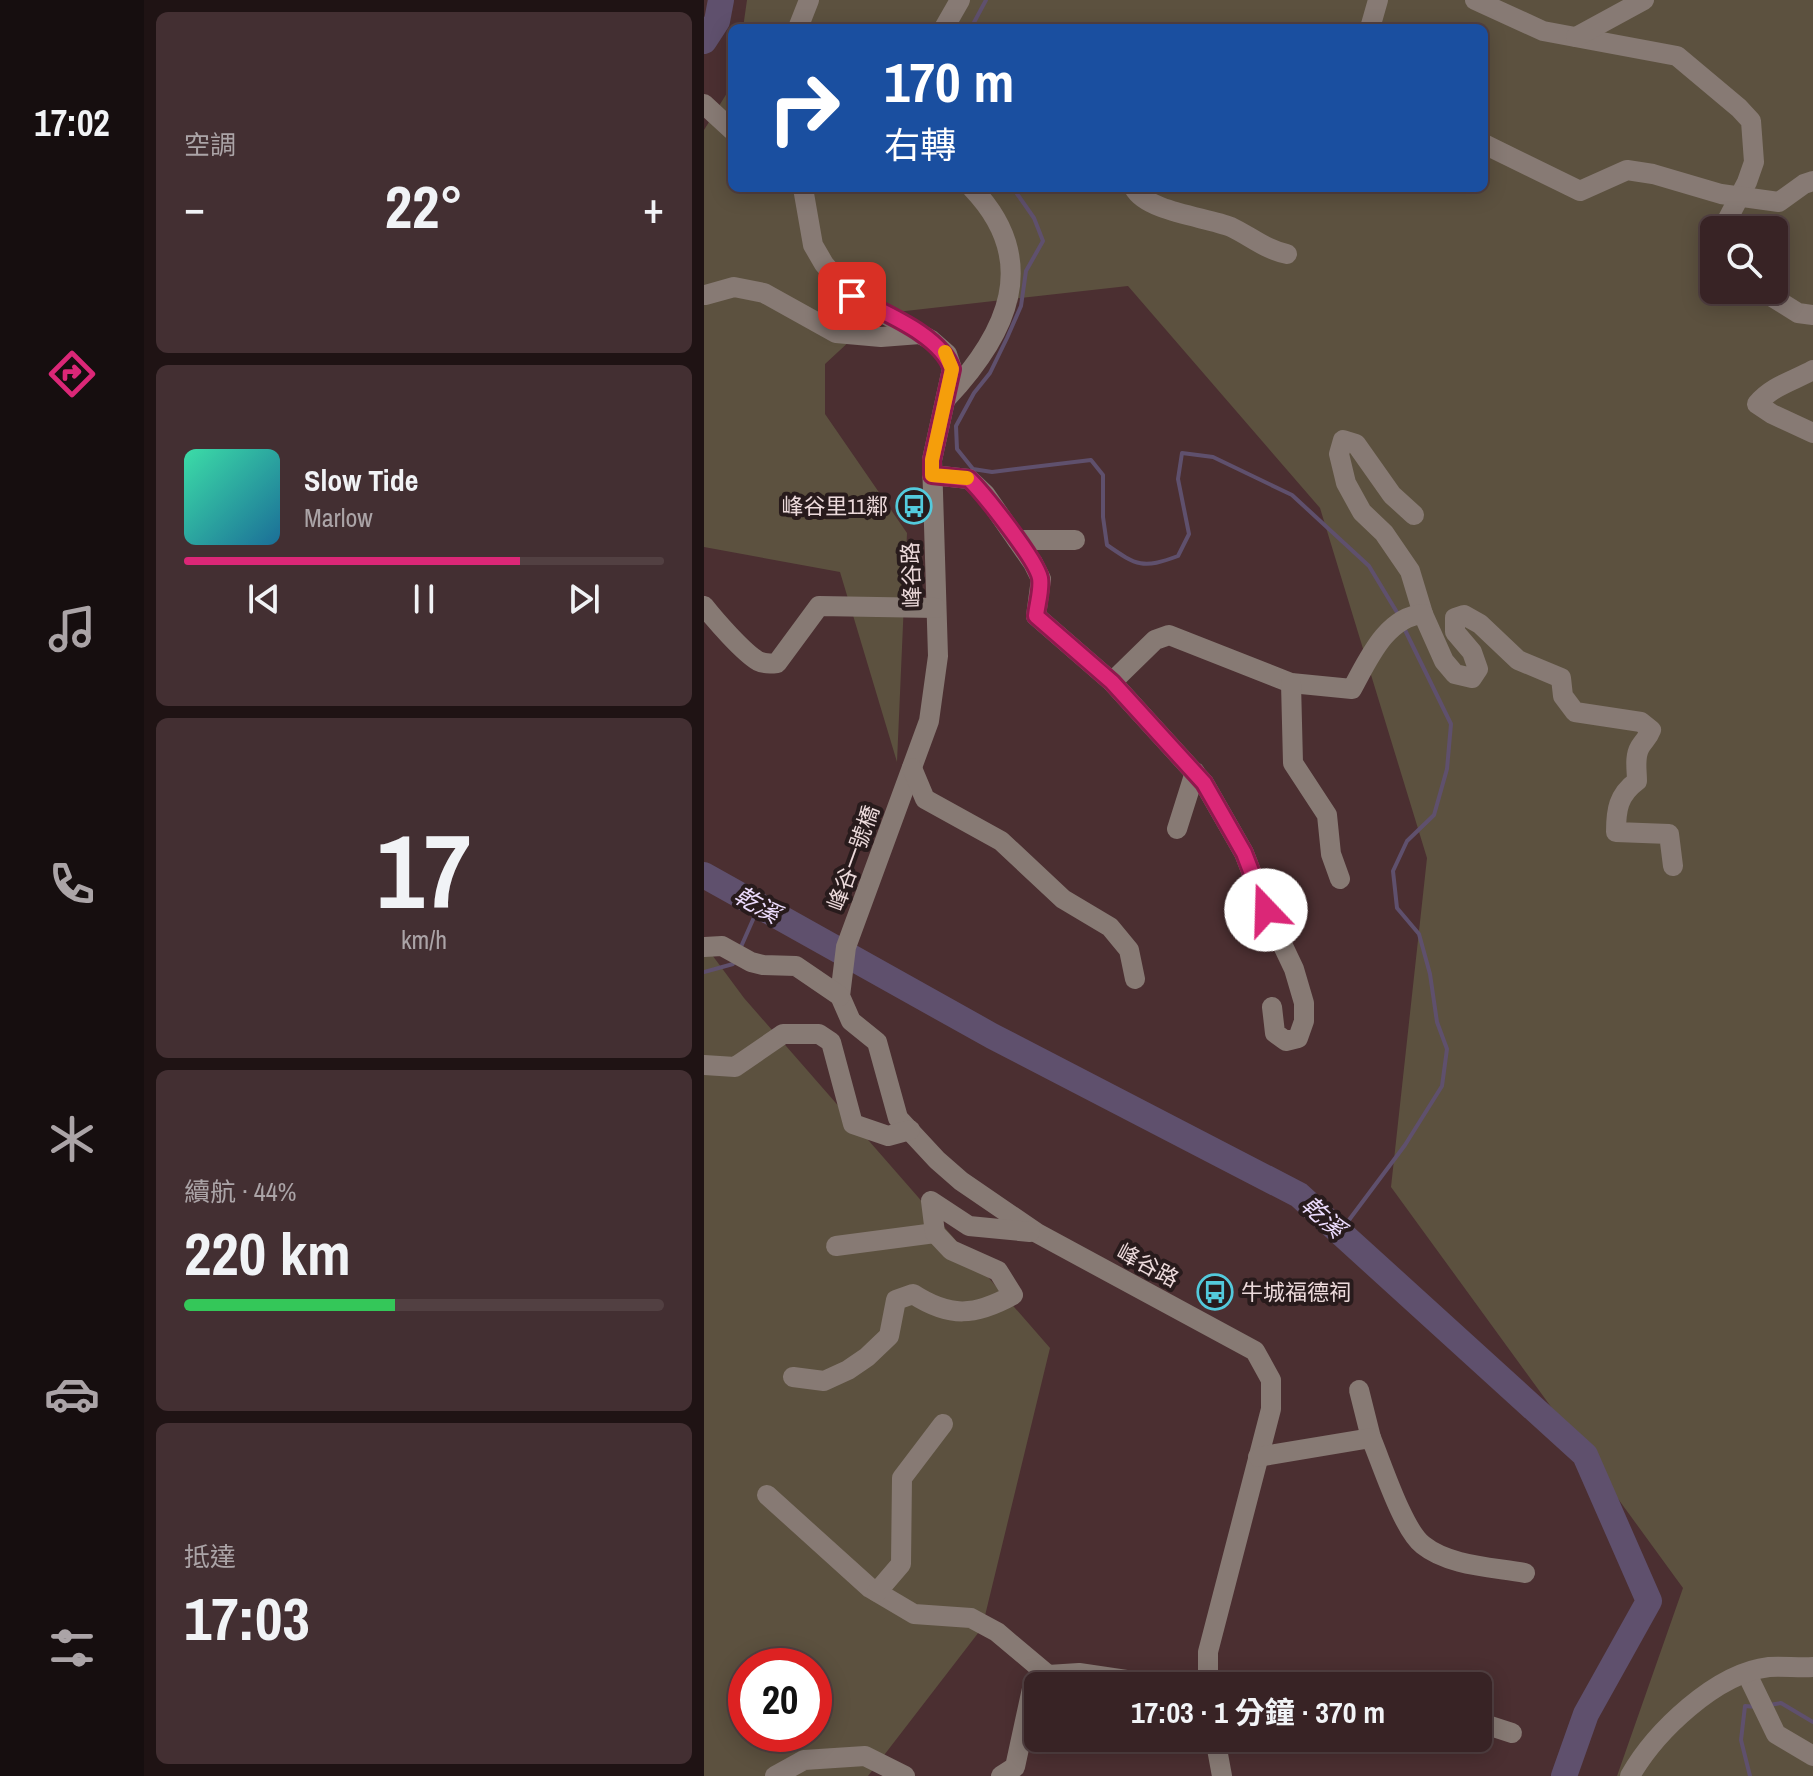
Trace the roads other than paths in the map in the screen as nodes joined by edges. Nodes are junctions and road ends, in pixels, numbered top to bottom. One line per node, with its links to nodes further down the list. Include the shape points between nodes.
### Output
1 (809, 0): 6 (street)
2 (960, 0): 7 (street)
3 (1378, 0): 8 (street)
4 (1475, 0): 9 (street, via 1543,31)
5 (1644, 0): 9 (street)
6 (800, 24)
7 (946, 24)
8 (1371, 24)
9 (1576, 37): 15 (street, via 1677,56 1739,108 1751,121 1754,138 1754,162)
10 (1488, 146): 15 (street, via 1580,191 1627,170)
11 (1813, 181): 15 (street, via 1779,202)
12 (800, 192): 21 (street, 峰谷路, via 813,245 824,264 852,296)
13 (975, 192): 23 (street, via 998,220 1011,257 1009,304 974,369)
14 (1136, 192): 17 (street)
15 (1739, 197): 16 (street)
16 (1729, 216)
17 (1287, 254)
18 (705, 295): 21 (street, via 734,287 764,293 836,333)
19 (1784, 304): 20 (street)
20 (1813, 315)
21 (921, 334): 23 (street, 峰谷路, via 947,354 952,369)
22 (1813, 370): 24 (street, via 1772,390 1757,404)
23 (944, 401): 25 (street, 峰谷路)
24 (1813, 433)
25 (932, 475): 27 (street, via 969,479); 30 (street, 峰谷路)
26 (1414, 515): 31 (street, via 1392,495 1356,444 1343,440 1339,454 1346,483 1362,512 1410,571)
27 (1017, 540): 28 (street); 32 (street, via 1041,579 1036,616)
28 (1075, 540)
29 (704, 606): 30 (street, via 758,661 769,664 777,663 819,606)
30 (936, 608): 35 (street, 峰谷路, via 938,656 929,721)
31 (1409, 619): 33 (street, via 1380,640 1352,689); 37 (street, via 1455,674 1472,678 1478,669 1455,632 1455,618 1464,615 1518,660 1561,678 1563,696 1575,712 1641,722 1651,730 1636,758 1637,781 1619,801 1616,832 1669,834)
32 (1112, 682): 33 (street, via 1155,640 1169,635); 34 (street)
33 (1291, 683): 38 (street, via 1293,763 1327,815)
34 (1195, 772): 36 (street); 42 (street, via 1244,853 1294,969 1304,1003 1298,1038 1286,1041 1275,1033)
35 (908, 777): 40 (street, via 925,799 1001,841 1063,899 1110,927 1129,950); 41 (street, 峰谷一號橋, via 846,947)
36 (1177, 829)
37 (1673, 866)
38 (1340, 879)
39 (704, 947): 41 (street, via 722,946 763,965 796,966)
40 (1135, 979)
41 (840, 996): 44 (street, 峰谷路, via 851,1021 877,1042 898,1118)
42 (1272, 1007)
43 (704, 1065): 44 (street, via 735,1067 783,1034 819,1034 831,1042 853,1124 888,1136)
44 (910, 1130): 46 (street, 峰谷路, via 961,1181)
45 (935, 1233): 46 (street, via 931,1201 969,1226); 47 (street); 48 (street, via 951,1250 998,1271 1013,1295 986,1310 963,1312 931,1306 913,1294 896,1300 889,1336 867,1357 824,1381)
46 (1037, 1233): 52 (street, 峰谷路, via 1255,1351 1271,1380 1271,1409)
47 (836, 1246)
48 (793, 1377)
49 (1359, 1390): 51 (street)
50 (943, 1424): 55 (street, via 902,1478 901,1564)
51 (1371, 1438): 52 (street); 54 (street, via 1406,1522 1422,1545 1449,1559)
52 (1258, 1457): 58 (street, 峰谷路, via 1213,1627)
53 (767, 1495): 55 (street)
54 (1525, 1573)
55 (877, 1592): 57 (street, via 914,1614 971,1618 997,1632)
56 (1813, 1667): 59 (street, via 1768,1667)
57 (1044, 1672)
58 (1208, 1672)
59 (1747, 1674): 64 (street, via 1776,1734); 69 (street, via 1729,1680 1653,1740)
60 (1024, 1726): 67 (street, via 1015,1767)
61 (1492, 1727): 62 (street)
62 (1512, 1733)
63 (1218, 1752): 68 (street)
64 (1813, 1756)
65 (775, 1776): 66 (street, via 804,1760 865,1756)
66 (905, 1776)
67 (1001, 1776)
68 (1222, 1776)
69 (1630, 1776)

